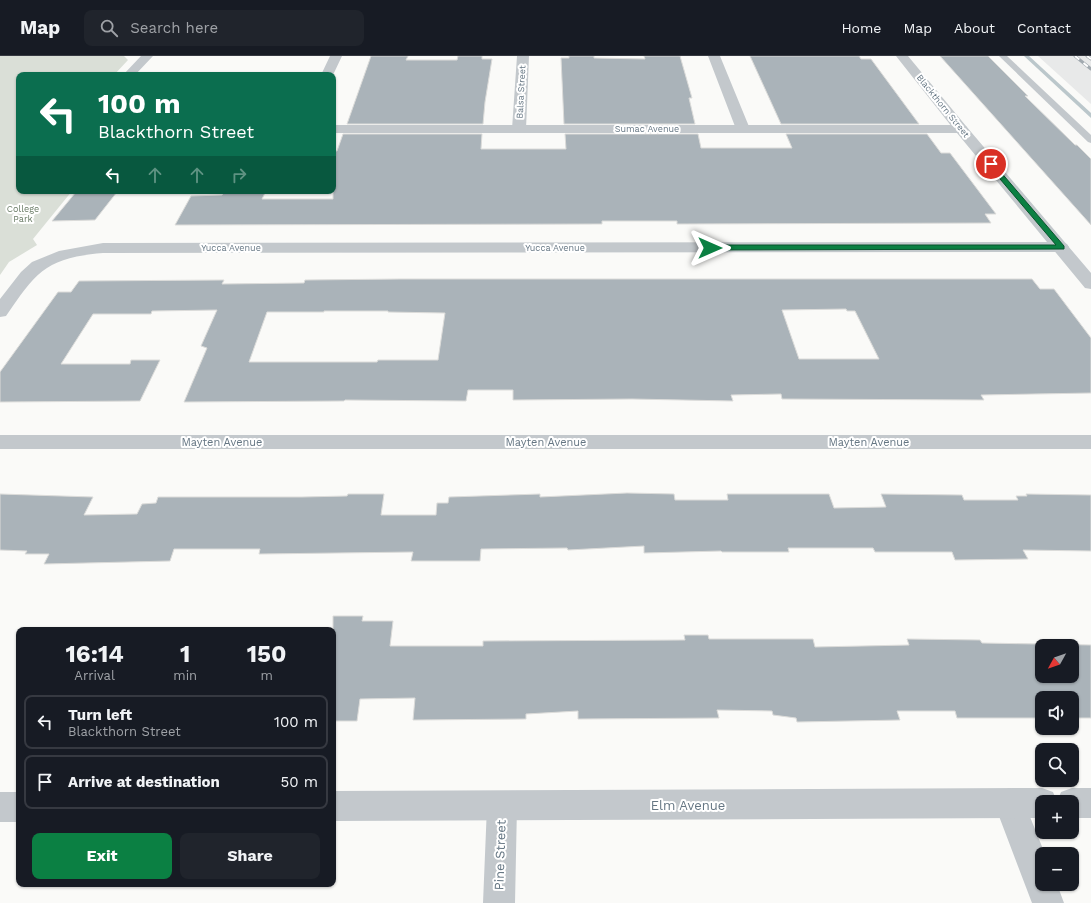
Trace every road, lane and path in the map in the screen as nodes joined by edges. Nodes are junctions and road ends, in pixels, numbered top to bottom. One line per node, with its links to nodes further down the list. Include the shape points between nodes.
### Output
1 (147, 56): 7 (street)
2 (336, 56): 8 (street)
3 (523, 56): 10 (street, Balsa Street)
4 (714, 56): 11 (street)
5 (902, 56): 12 (street, Blackthorn Street)
6 (1003, 56): 13 (lane)
7 (133, 72)
8 (328, 72)
9 (336, 129): 10 (street, Sumac Avenue)
10 (519, 129): 11 (street, Sumac Avenue)
11 (743, 129): 12 (street, Sumac Avenue)
12 (961, 129): 14 (street, Blackthorn Street)
13 (1091, 140)
14 (1061, 247): 15 (street, Blackthorn Street); 16 (street, Yucca Avenue, via 103,248 76,250 51,258 30,272)
15 (1091, 284)
16 (0, 312)
17 (0, 442): 18 (street, Mayten Avenue)
18 (1091, 442)
19 (1009, 803): 20 (street, Elm Avenue); 24 (street, Elm Avenue); 28 (street)
20 (1035, 803)
21 (1079, 803): 22 (street)
22 (1091, 803)
23 (336, 806): 24 (street, Elm Avenue)
24 (502, 806): 27 (street, Pine Street)
25 (0, 807): 26 (street)
26 (16, 807)
27 (499, 903)
28 (1048, 903)

